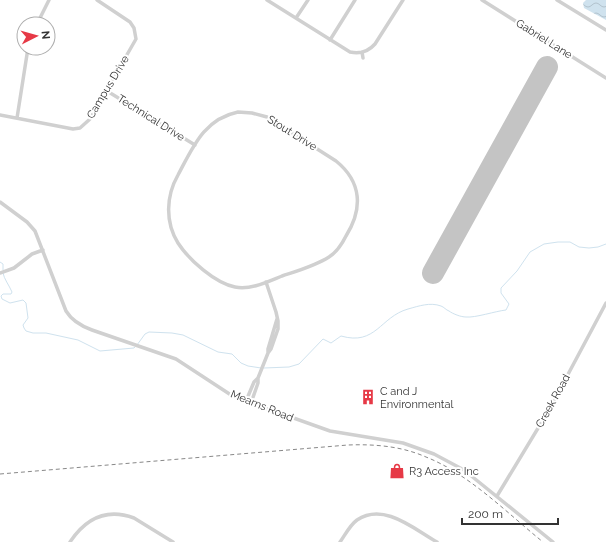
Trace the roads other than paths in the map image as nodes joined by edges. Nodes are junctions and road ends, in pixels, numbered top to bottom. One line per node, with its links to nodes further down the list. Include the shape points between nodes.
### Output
1 (49, 0): 9 (street)
2 (97, 0): 17 (street, Campus Drive, via 130,22 136,39)
3 (267, 0): 10 (street)
4 (308, 0): 10 (street)
5 (355, 0): 12 (street)
6 (403, 0): 13 (street, via 375,44)
7 (482, 0): 16 (street, Gabriel Lane)
8 (557, 0): 11 (street)
9 (41, 16)
10 (296, 18): 12 (street)
11 (606, 30)
12 (330, 40): 13 (street, via 350,52)
13 (362, 52): 15 (street)
14 (27, 56): 19 (street)
15 (363, 58)
16 (606, 78)
17 (107, 91): 19 (street, Campus Drive, via 90,120 80,128 73,129); 20 (street, Technical Drive)
18 (0, 115): 19 (street, Campus Drive)
19 (17, 118)
20 (195, 145): 24 (street, Stout Drive, via 170,193 169,220 176,240 211,276 222,282 236,287); 24 (street, Stout Drive, via 206,129 221,117 238,112 252,112 268,118 336,161 351,178 358,198 356,213 350,230 339,247 324,260)
21 (0, 202): 22 (street, Mearns Road, via 31,226)
22 (43, 250): 23 (street, via 32,254 12,270); 27 (street, Mearns Road, via 61,301 70,316 86,328 176,359)
23 (0, 273)
24 (266, 282): 26 (street, via 278,325 276,337)
25 (606, 303): 29 (street, Creek Road, via 549,410)
26 (258, 378): 27 (street); 28 (street)
27 (246, 402): 28 (street, Mearns Road)
28 (251, 403): 29 (street, Mearns Road, via 330,431 403,443 426,451 454,464)
29 (497, 496): 34 (street, Mearns Road)
30 (70, 542): 31 (street, via 86,523 110,514 134,518)
31 (173, 542)
32 (340, 542): 33 (street, via 357,520 377,514 396,518)
33 (437, 542)
34 (553, 542)

